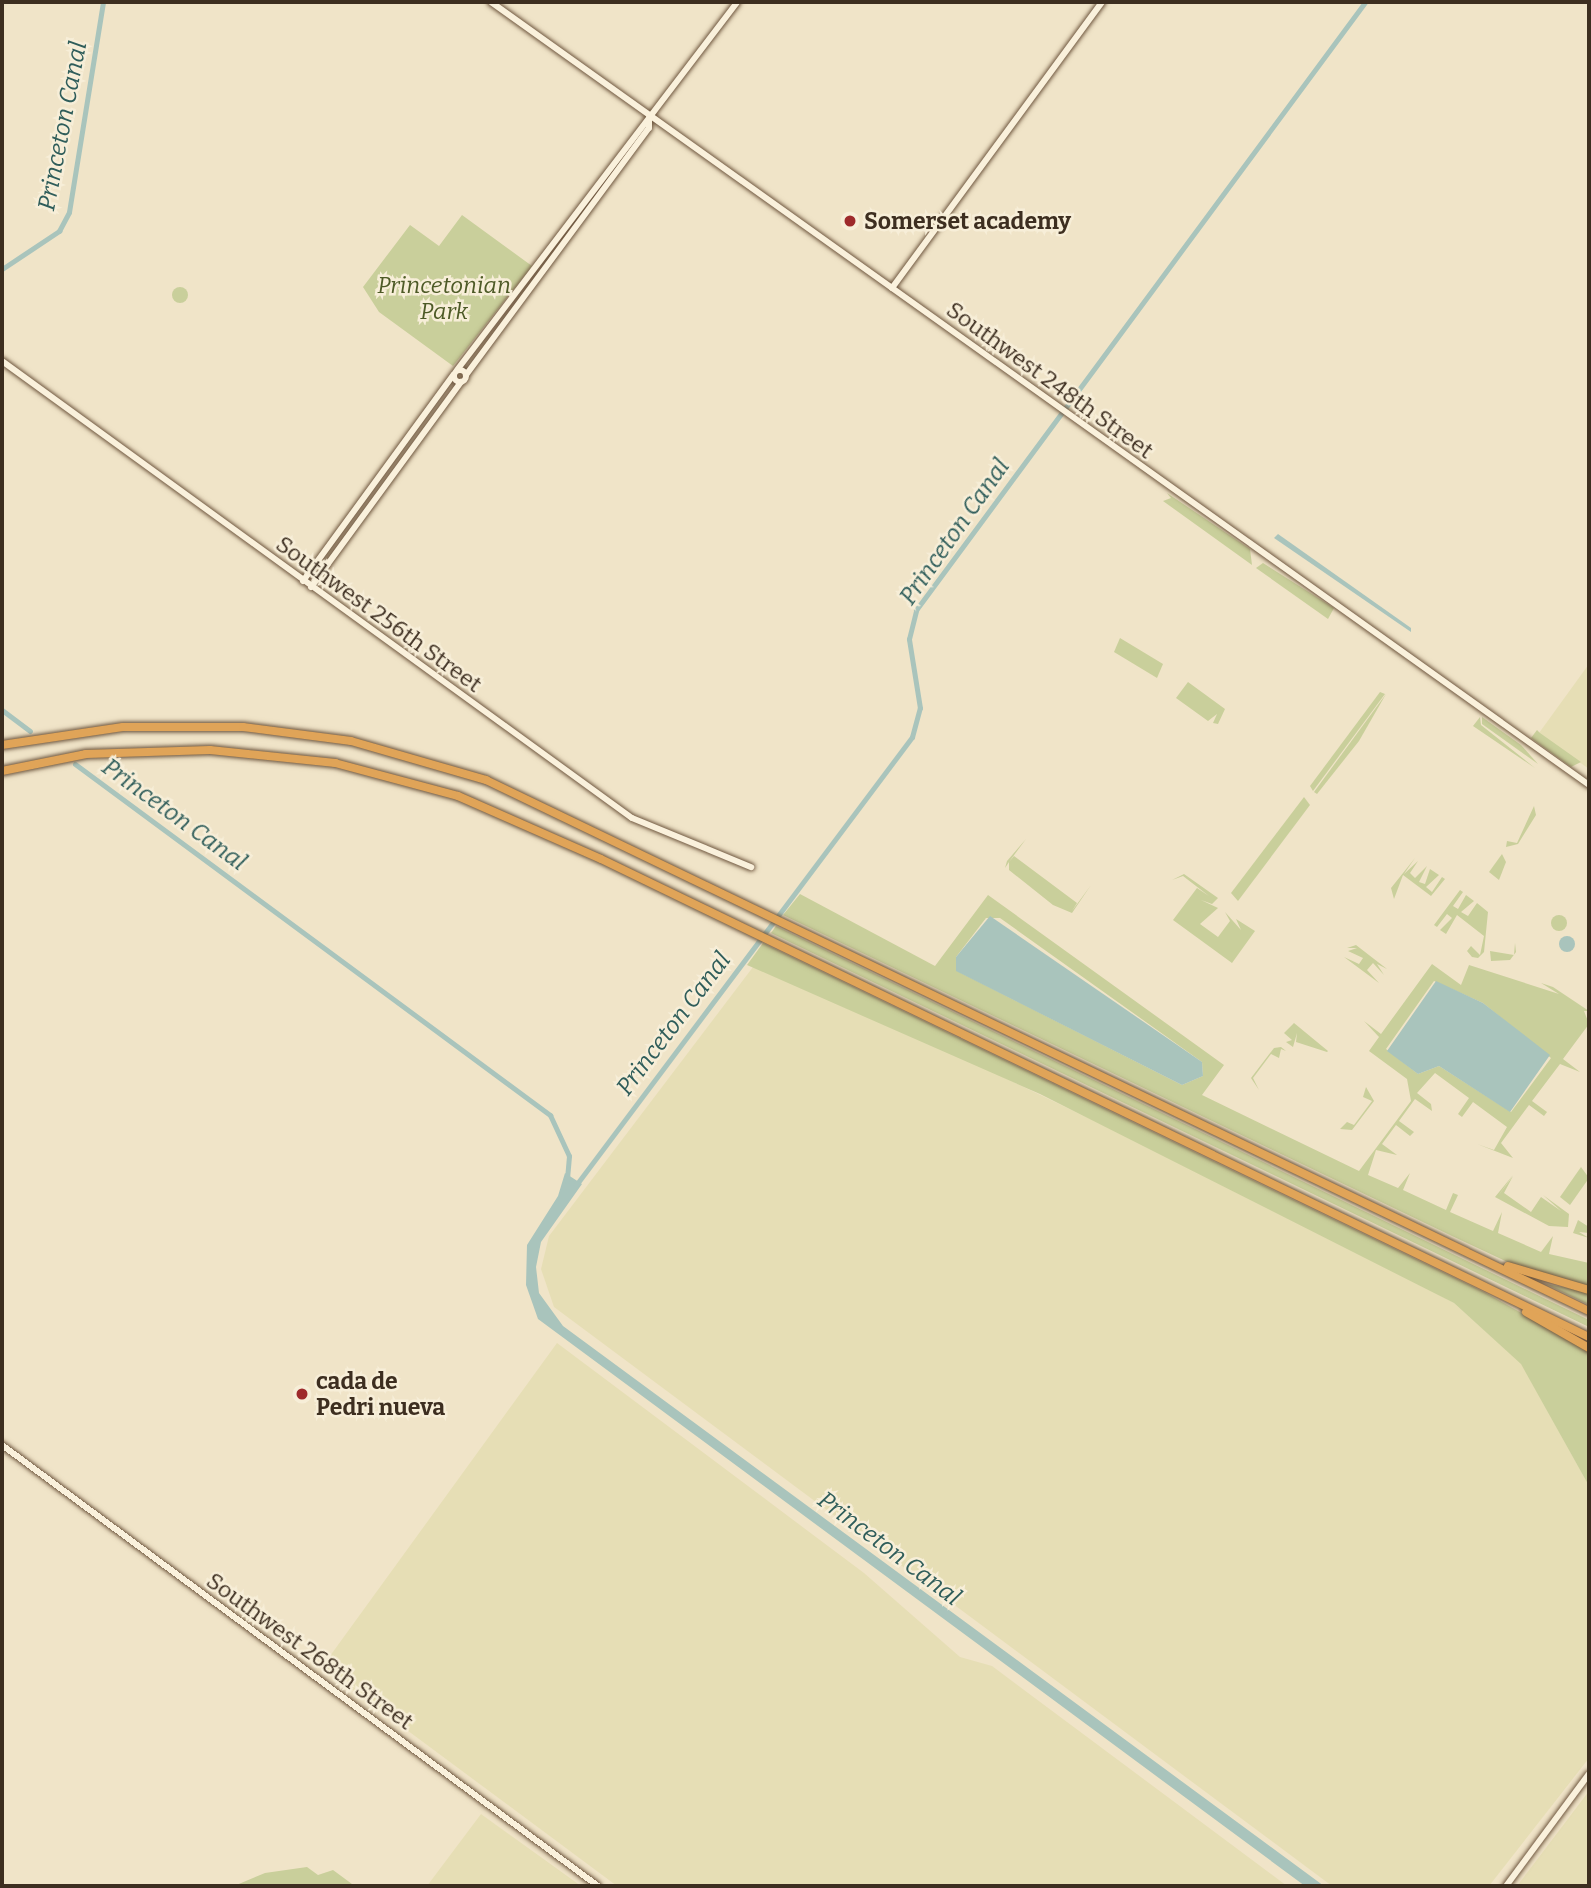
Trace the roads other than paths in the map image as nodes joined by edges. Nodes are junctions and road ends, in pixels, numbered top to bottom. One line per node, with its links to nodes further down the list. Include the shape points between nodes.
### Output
1 (491, 2): 4 (street, Southwest 248th Street)
2 (737, 2): 4 (street)
3 (1102, 2): 5 (street)
4 (649, 118): 5 (street, Southwest 248th Street); 6 (street); 7 (street, via 649,128)
5 (892, 288): 16 (street, Southwest 248th Street)
6 (499, 313): 7 (street); 9 (street)
7 (507, 319): 10 (street)
8 (2, 361): 12 (street, Southwest 256th Street)
9 (455, 373): 10 (street); 11 (street); 12 (street)
10 (466, 375): 11 (street)
11 (461, 382): 13 (street)
12 (303, 581): 13 (street, Southwest 256th Street)
13 (311, 587): 17 (street, Southwest 256th Street, via 632,818)
14 (2, 745): 18 (highway, via 58,734 243,727 387,749 518,793)
15 (2, 771): 19 (highway, via 86,754 270,754 399,778 506,814)
16 (1589, 785)
17 (751, 867)
18 (1384, 1211): 20 (highway, via 1532,1276); 21 (highway)
19 (1485, 1287): 22 (highway); 23 (highway)
20 (1589, 1290)
21 (1589, 1311)
22 (1589, 1337)
23 (1589, 1348)
24 (2, 1445): 26 (street, Southwest 268th Street)
25 (1589, 1774): 27 (street)
26 (598, 1886)
27 (1506, 1886)

